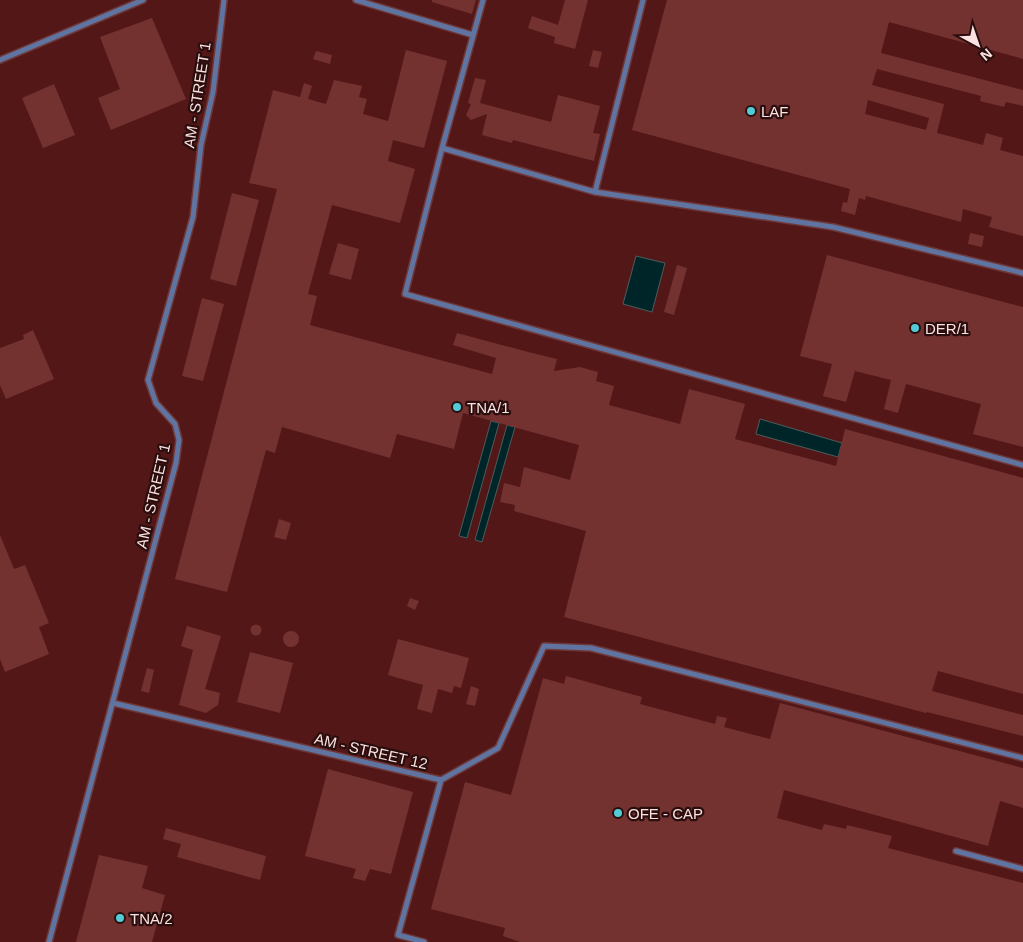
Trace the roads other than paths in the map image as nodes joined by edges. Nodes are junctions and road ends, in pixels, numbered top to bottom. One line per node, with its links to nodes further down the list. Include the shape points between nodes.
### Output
1 (143, 0): 7 (lane)
2 (224, 0): 12 (lane, AM - STREET 1, via 193,217 148,380 156,403 175,424 179,440 176,463)
3 (356, 0): 6 (lane)
4 (483, 0): 6 (lane)
5 (643, 0): 9 (lane)
6 (473, 35): 8 (lane)
7 (0, 60)
8 (442, 148): 9 (lane); 11 (lane, via 405,294)
9 (595, 192): 10 (lane, via 833,227)
10 (1023, 273)
11 (1023, 464)
12 (113, 703): 14 (lane, AM - STREET 12); 17 (lane, AM - STREET 1)
13 (1023, 758): 14 (lane, via 591,648 544,646 498,748)
14 (441, 780): 18 (lane, AM - STREET 12, via 398,935)
15 (956, 851): 16 (lane)
16 (1023, 869)
17 (49, 942)
18 (424, 942)

